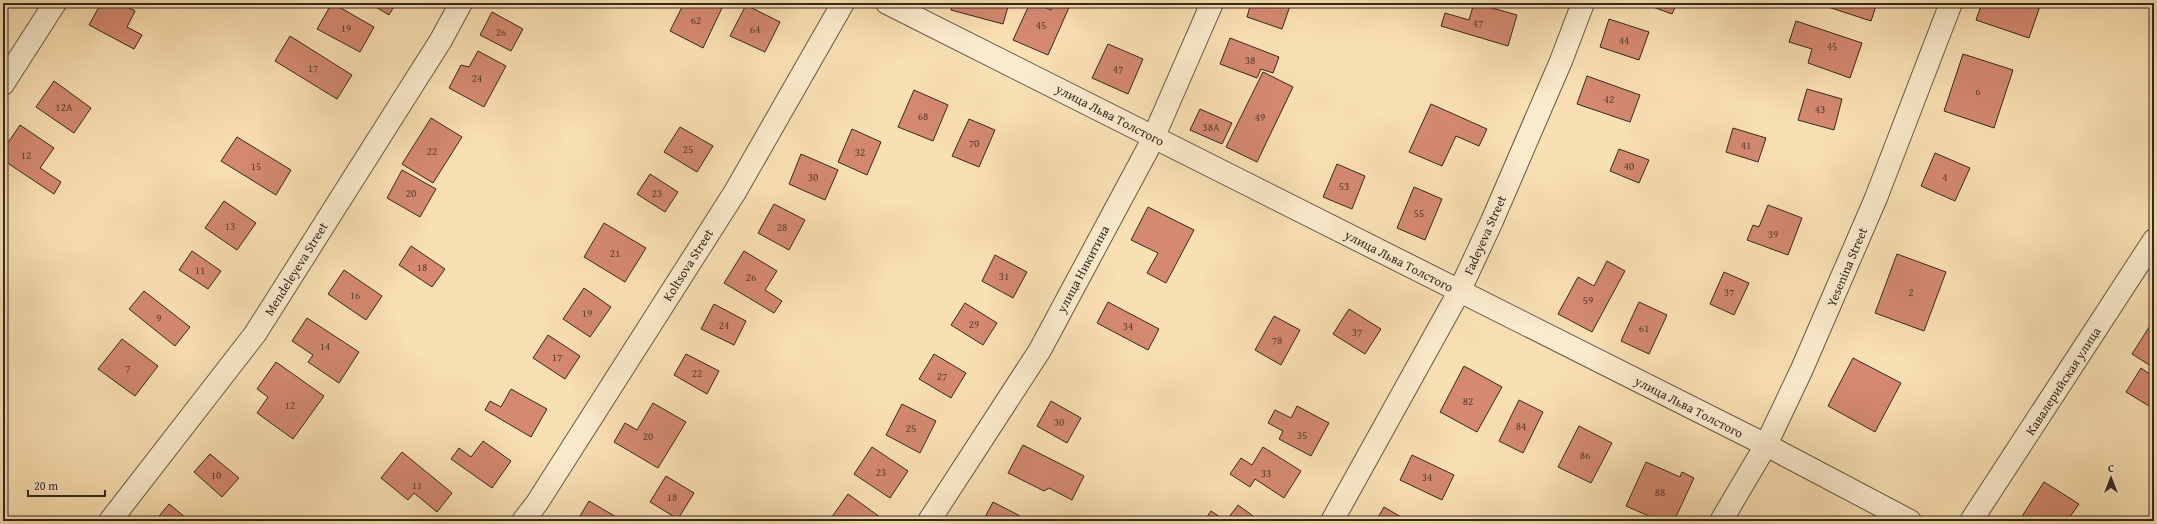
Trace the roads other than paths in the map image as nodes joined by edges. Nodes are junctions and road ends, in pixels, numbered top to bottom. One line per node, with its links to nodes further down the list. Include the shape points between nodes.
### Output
1 (55, 3): 8 (street)
2 (461, 3): 13 (street, Mendeleyeva Street, via 441,40 255,334)
3 (843, 3): 14 (street, Koltsova Street, via 734,192 537,503)
4 (887, 3): 9 (street, улица Льва Толстого)
5 (1212, 3): 9 (street, улица Никитина)
6 (1583, 3): 11 (street, Fadeyeva Street, via 1561,61)
7 (1951, 3): 12 (street, Yesenina Street, via 1876,198)
8 (3, 84)
9 (1154, 137): 11 (street, улица Льва Толстого); 15 (street, улица Никитина, via 1040,350)
10 (2154, 240): 19 (street, Кавалерийская улица)
11 (1459, 292): 12 (street, улица Льва Толстого); 16 (street, Fadeyeva Street)
12 (1766, 445): 17 (street, Yesenina Street); 18 (street, улица Льва Толстого)
13 (110, 521)
14 (523, 521)
15 (928, 521)
16 (1332, 521)
17 (1722, 521)
18 (1910, 521)
19 (1971, 521)

